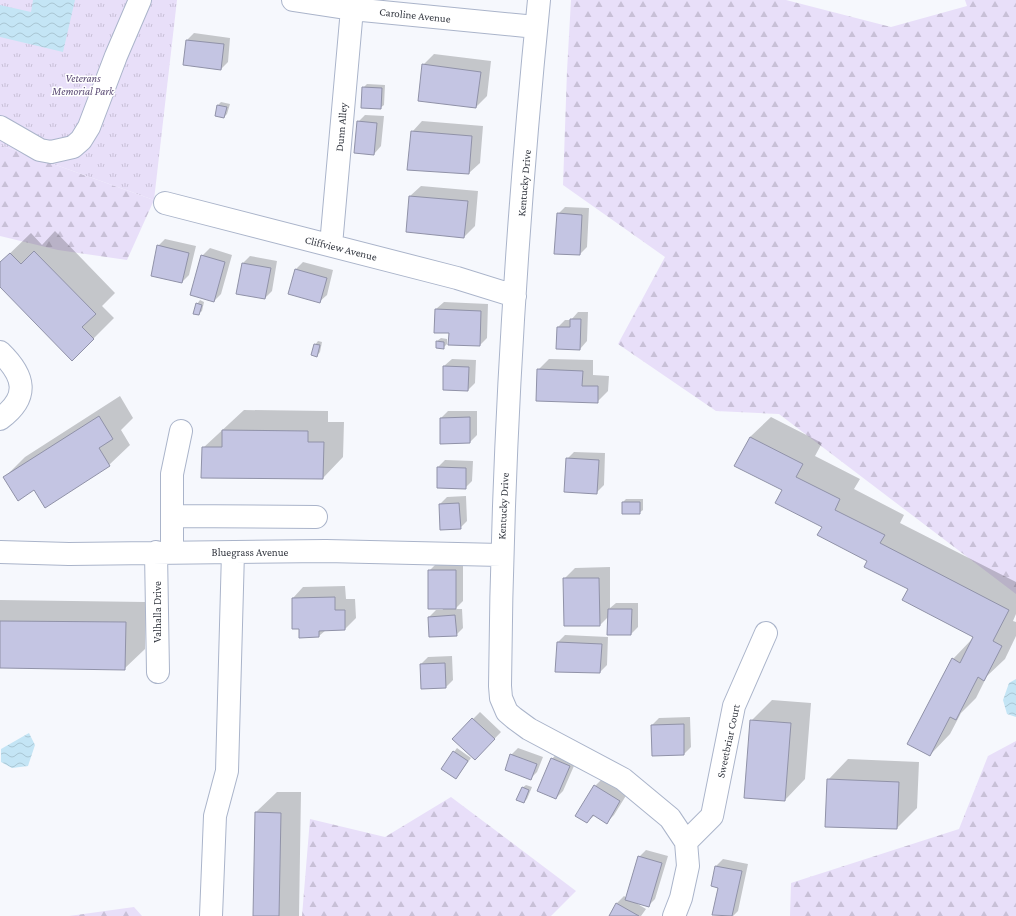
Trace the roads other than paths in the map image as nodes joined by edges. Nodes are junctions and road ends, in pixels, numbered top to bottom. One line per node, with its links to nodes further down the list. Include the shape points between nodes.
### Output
1 (140, 0): 6 (street, via 89,127 81,140 73,147 60,151 45,151)
2 (293, 0): 4 (street, Caroline Avenue)
3 (539, 0): 5 (street, Kentucky Drive)
4 (352, 9): 5 (street, Caroline Avenue); 8 (street, Dunn Alley)
5 (536, 27): 9 (street, Kentucky Drive)
6 (0, 127)
7 (165, 203): 8 (street, Cliffview Avenue)
8 (331, 245): 9 (street, Cliffview Avenue)
9 (515, 296): 18 (street, Kentucky Drive)
10 (0, 352): 11 (street, via 12,364 21,381 20,397)
11 (0, 419)
12 (181, 431): 13 (street, Valhalla Drive, via 172,474)
13 (172, 516): 14 (street); 16 (street, Valhalla Drive)
14 (316, 517)
15 (0, 552): 16 (street, Bluegrass Avenue)
16 (164, 552): 17 (street, Bluegrass Avenue); 20 (street, Valhalla Drive)
17 (233, 552): 18 (street, Bluegrass Avenue); 22 (street, via 227,771 215,816)
18 (501, 555): 21 (street, Kentucky Drive, via 500,686 501,698 507,712 528,729 623,779 670,818)
19 (766, 633): 21 (street, Sweetbriar Court, via 734,706 712,816)
20 (158, 672)
21 (686, 842): 23 (street, Kentucky Drive, via 688,866)
22 (212, 916)
23 (674, 916)

